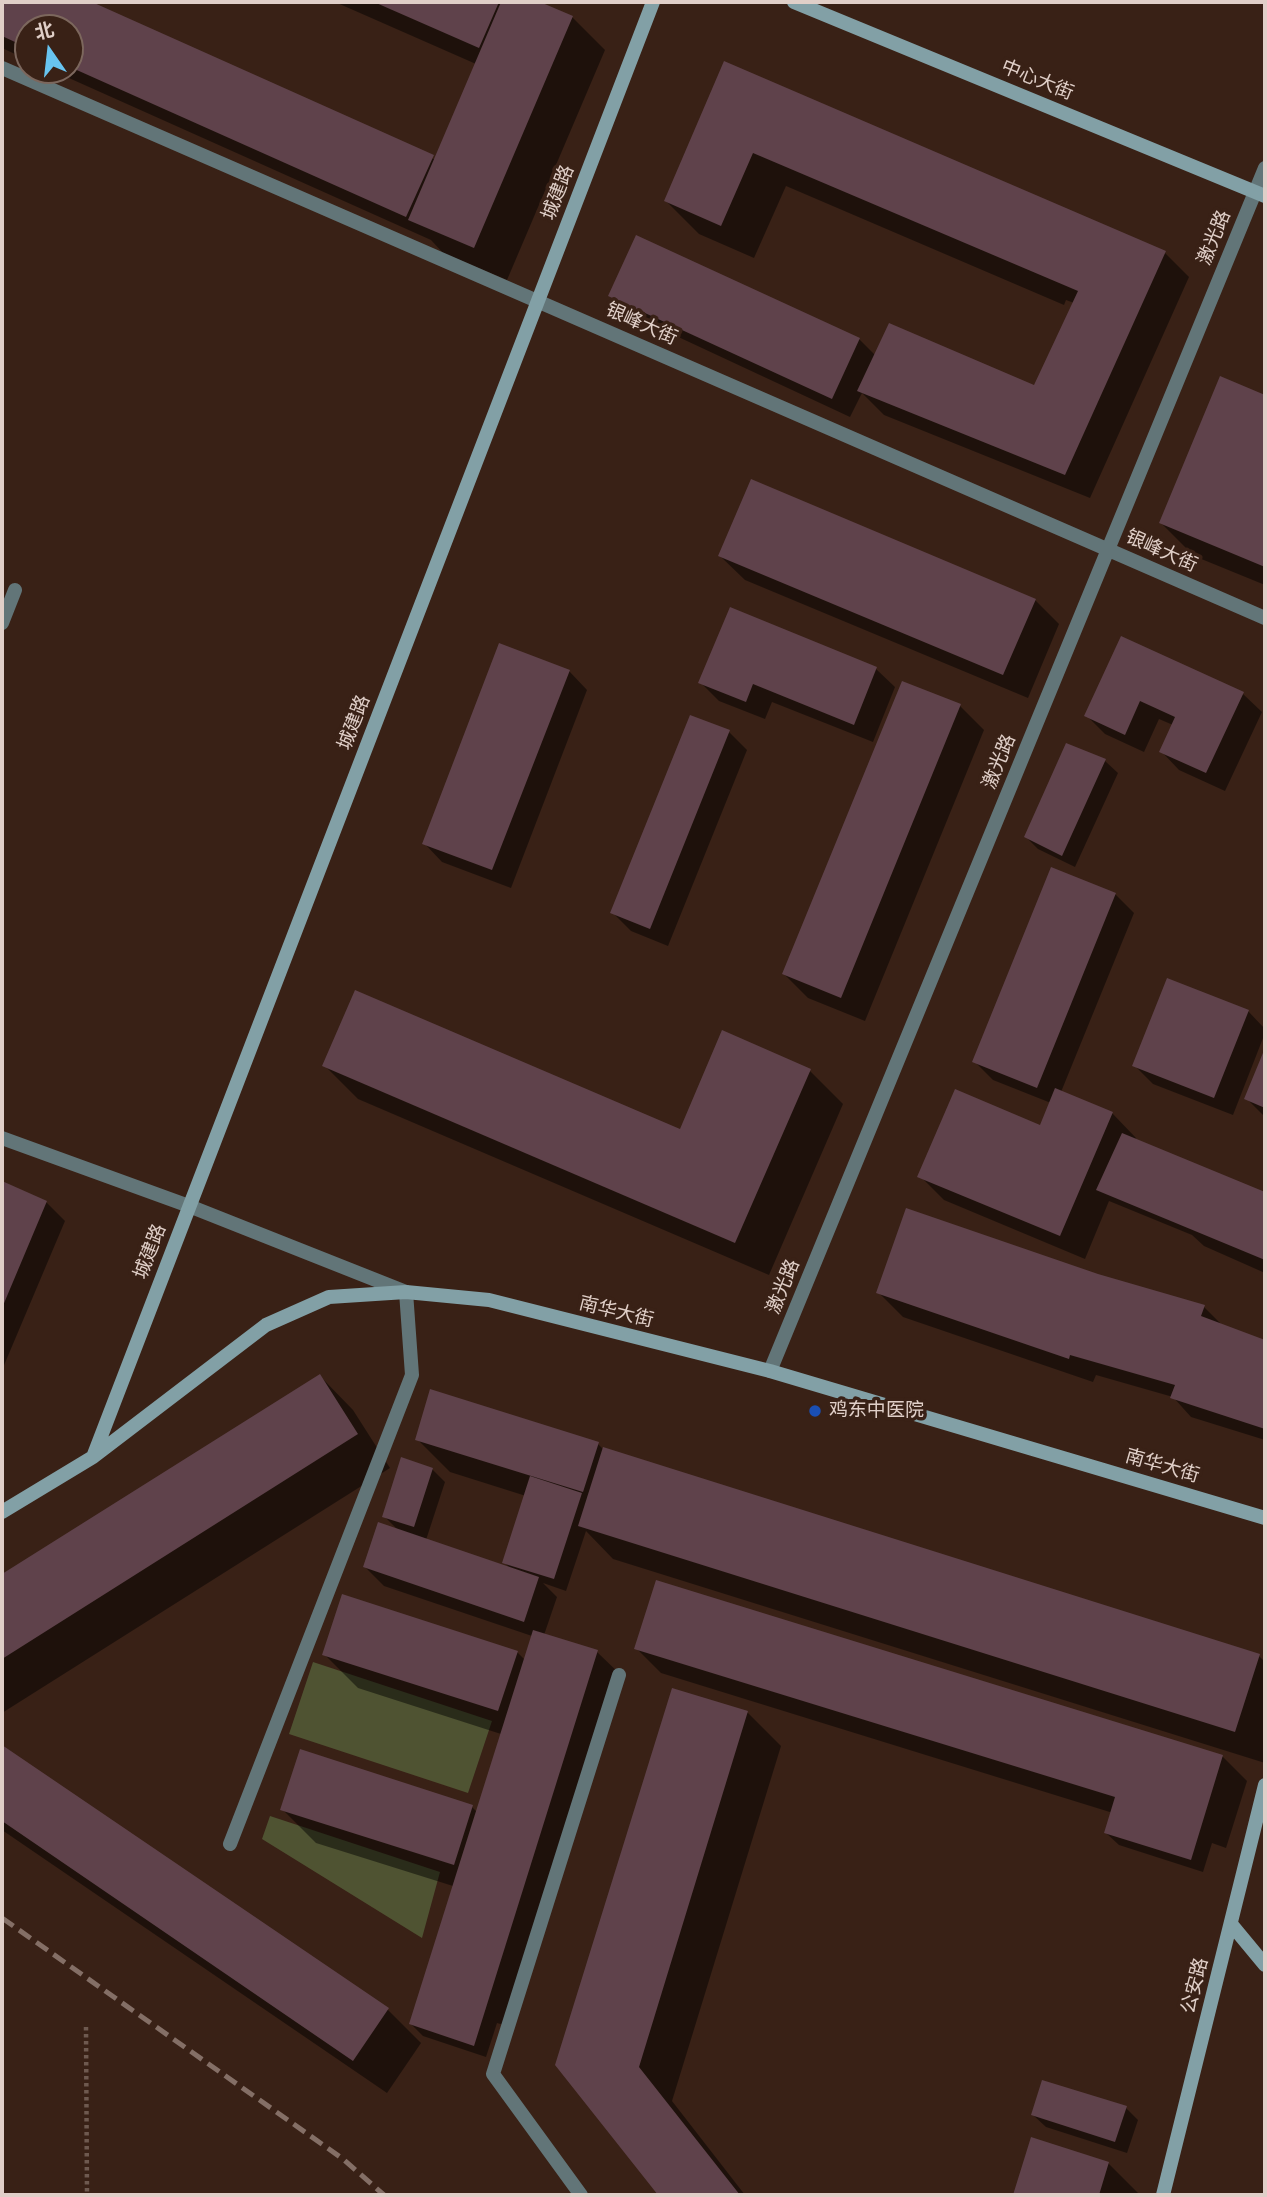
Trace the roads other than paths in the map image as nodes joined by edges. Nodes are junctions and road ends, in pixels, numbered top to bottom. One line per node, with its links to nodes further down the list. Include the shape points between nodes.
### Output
1 (653, 2): 6 (street, 城建路)
2 (794, 2): 5 (street, 中心大街)
3 (2, 68): 6 (street, 银峰大街)
4 (1265, 168): 5 (street, 激光路)
5 (1260, 194): 7 (street, 激光路)
6 (538, 301): 7 (street, 银峰大街); 12 (street, 城建路)
7 (1108, 550): 9 (street, 银峰大街); 14 (street, 激光路)
8 (15, 590): 10 (street)
9 (1265, 618)
10 (2, 623)
11 (2, 1138): 12 (street)
12 (190, 1206): 13 (street); 15 (street, 城建路)
13 (406, 1292): 14 (street, 南华大街, via 489,1300); 15 (street, 南华大街, via 329,1297 266,1325); 20 (street, via 412,1375)
14 (770, 1371): 17 (street, 南华大街)
15 (93, 1457): 16 (street, 南华大街)
16 (2, 1512)
17 (1265, 1518)
18 (619, 1675): 23 (street, via 493,2074)
19 (1265, 1785): 21 (street, 公安路)
20 (230, 1844)
21 (1231, 1924): 22 (street); 24 (street, 公安路)
22 (1265, 1965)
23 (581, 2195)
24 (1163, 2195)

